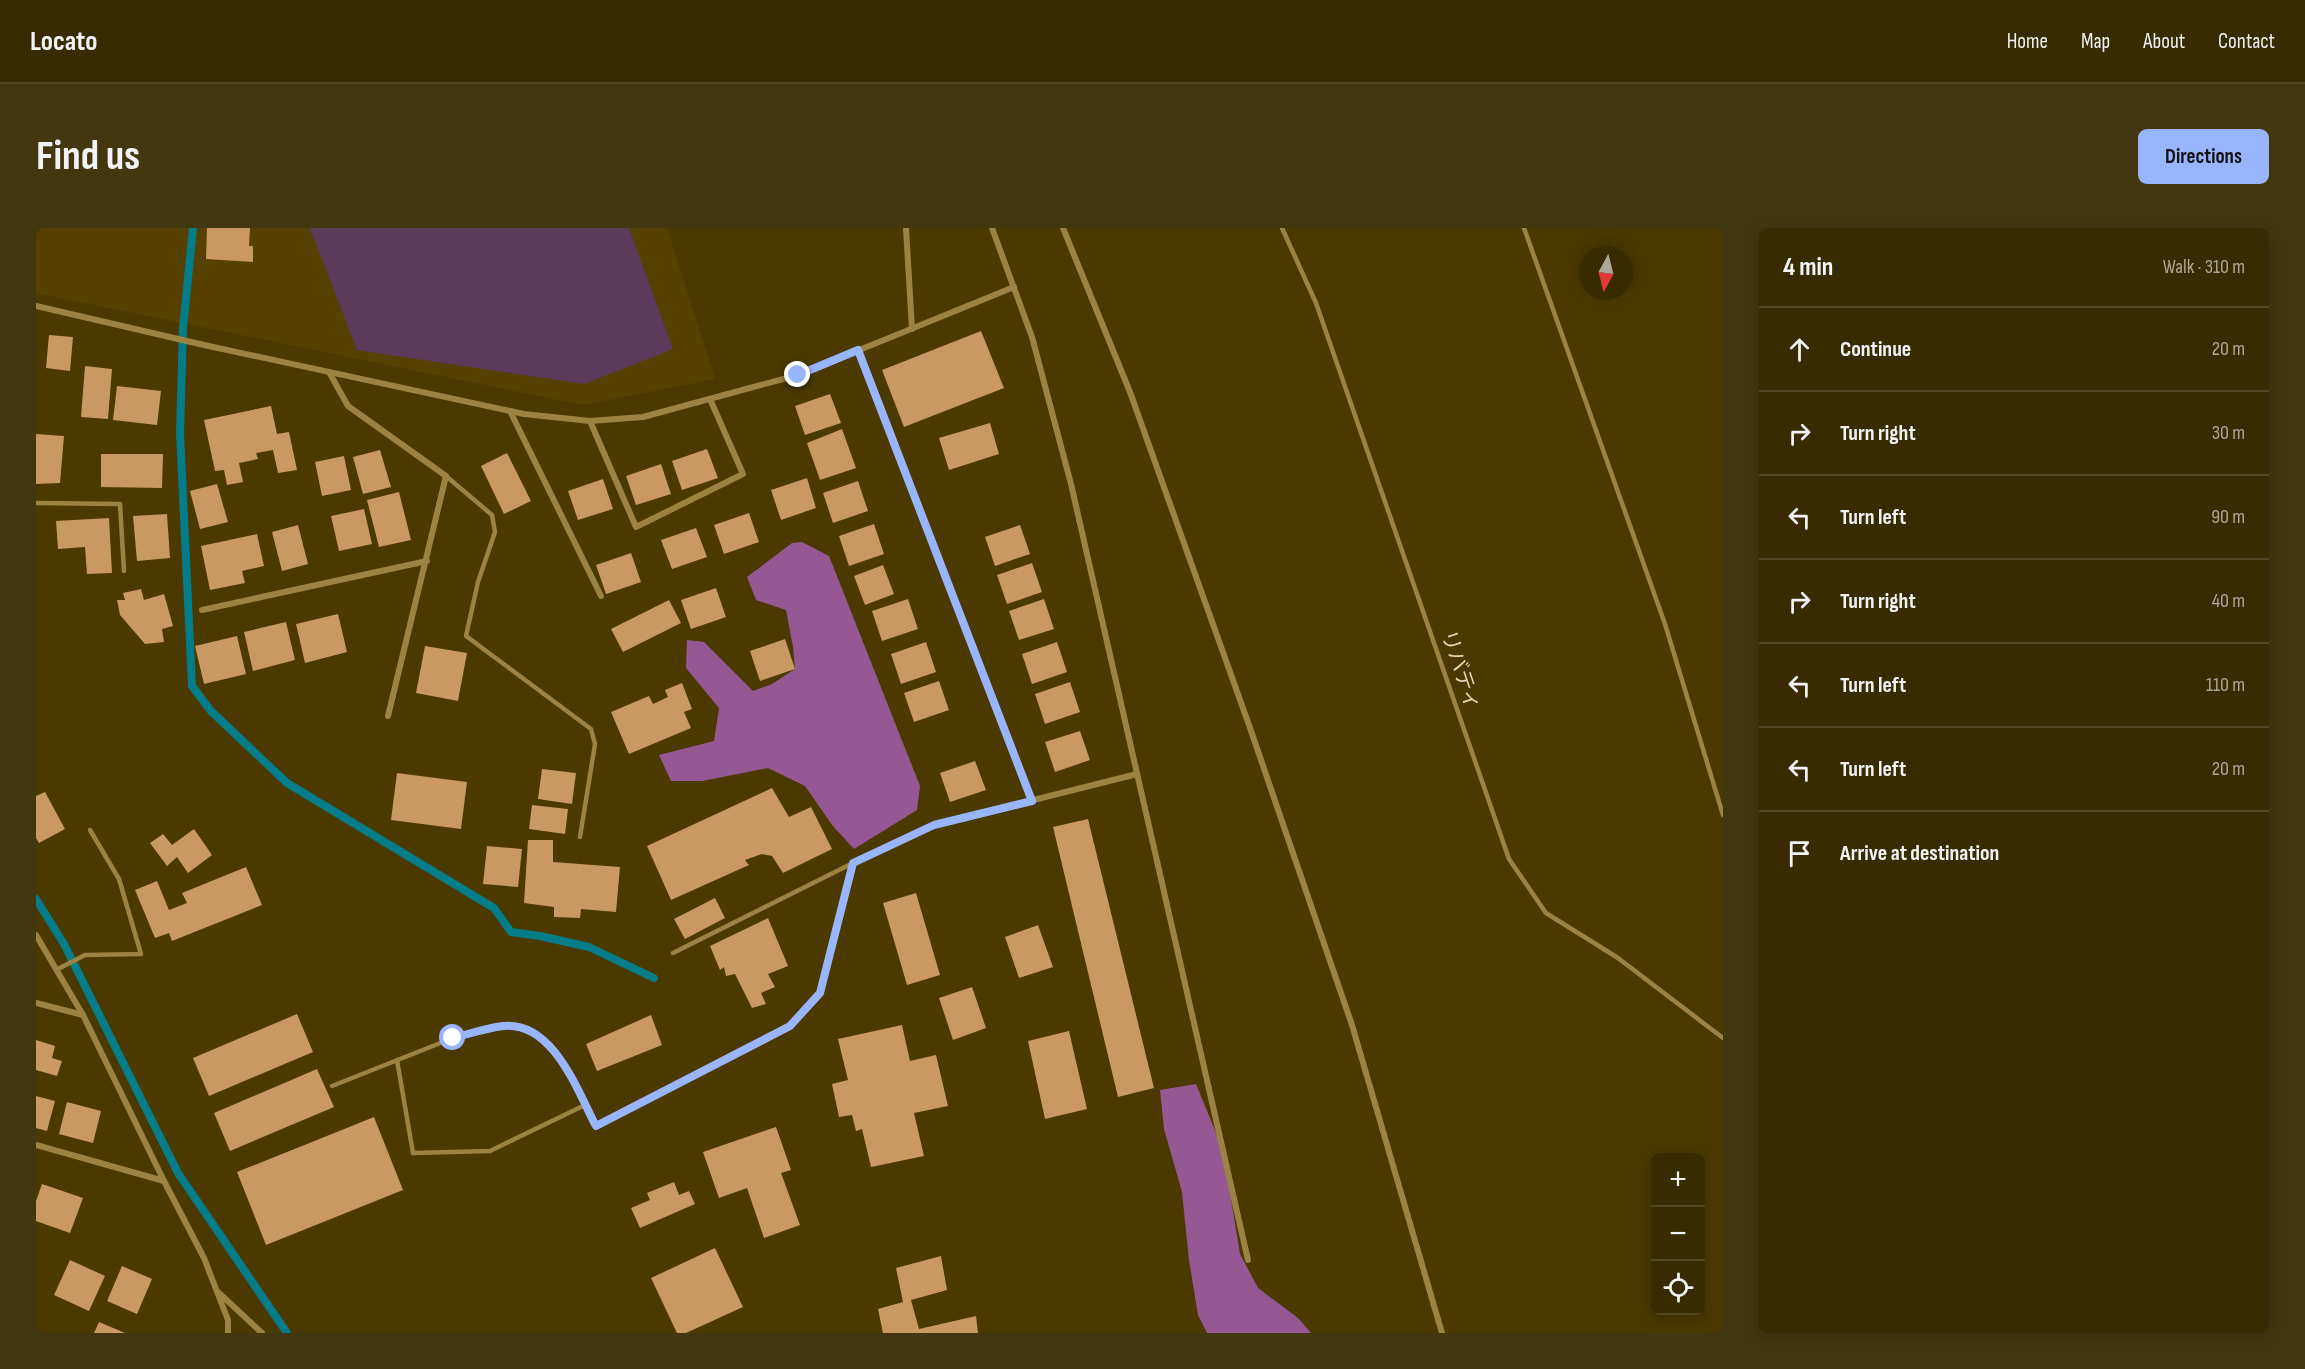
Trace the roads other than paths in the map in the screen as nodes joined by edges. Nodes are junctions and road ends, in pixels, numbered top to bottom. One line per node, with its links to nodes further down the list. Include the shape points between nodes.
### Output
1 (906, 228): 8 (street)
2 (992, 228): 6 (street)
3 (1063, 228): 43 (street, via 1130,392 1330,958)
4 (1282, 228): 32 (lane, リバティ, via 1316,303 1509,859 1546,913 1618,958)
5 (1524, 228): 23 (lane, via 1665,624)
6 (1014, 287): 8 (street); 21 (street, via 1032,337 1071,484)
7 (36, 306): 10 (street)
8 (912, 328): 9 (street)
9 (858, 350): 11 (street, via 798,375); 22 (street)
10 (329, 372): 12 (street); 14 (street, via 348,406)
11 (710, 399): 13 (street, via 643,417); 13 (street, via 743,474 636,527)
12 (510, 411): 13 (street); 18 (street)
13 (590, 421)
14 (446, 476): 16 (street); 25 (lane, via 492,515 495,532 466,636 591,729 595,744)
15 (36, 503): 17 (lane, via 120,504)
16 (427, 561): 19 (street); 20 (street)
17 (124, 571)
18 (601, 596)
19 (202, 610)
20 (388, 716)
21 (1137, 774): 22 (street); 39 (street)
22 (1032, 801): 26 (street, via 934,825)
23 (1723, 815)
24 (90, 830): 29 (lane, via 119,879 141,954 85,955)
25 (580, 837)
26 (853, 863): 28 (lane); 36 (street, via 820,993 790,1026)
27 (36, 935): 29 (street)
28 (673, 953)
29 (56, 970): 31 (street)
30 (36, 1003): 31 (street)
31 (83, 1015): 38 (street)
32 (1723, 1038)
33 (397, 1060): 34 (lane); 35 (lane, via 453,1038 505,1026 530,1030 557,1052); 35 (lane, via 413,1153 490,1151)
34 (332, 1086)
35 (585, 1105): 36 (lane)
36 (596, 1126)
37 (36, 1145): 38 (street)
38 (164, 1181): 40 (street)
39 (1248, 1260)
40 (216, 1290): 41 (street, via 228,1320); 42 (street)
41 (228, 1333)
42 (262, 1333)
43 (1442, 1333)

